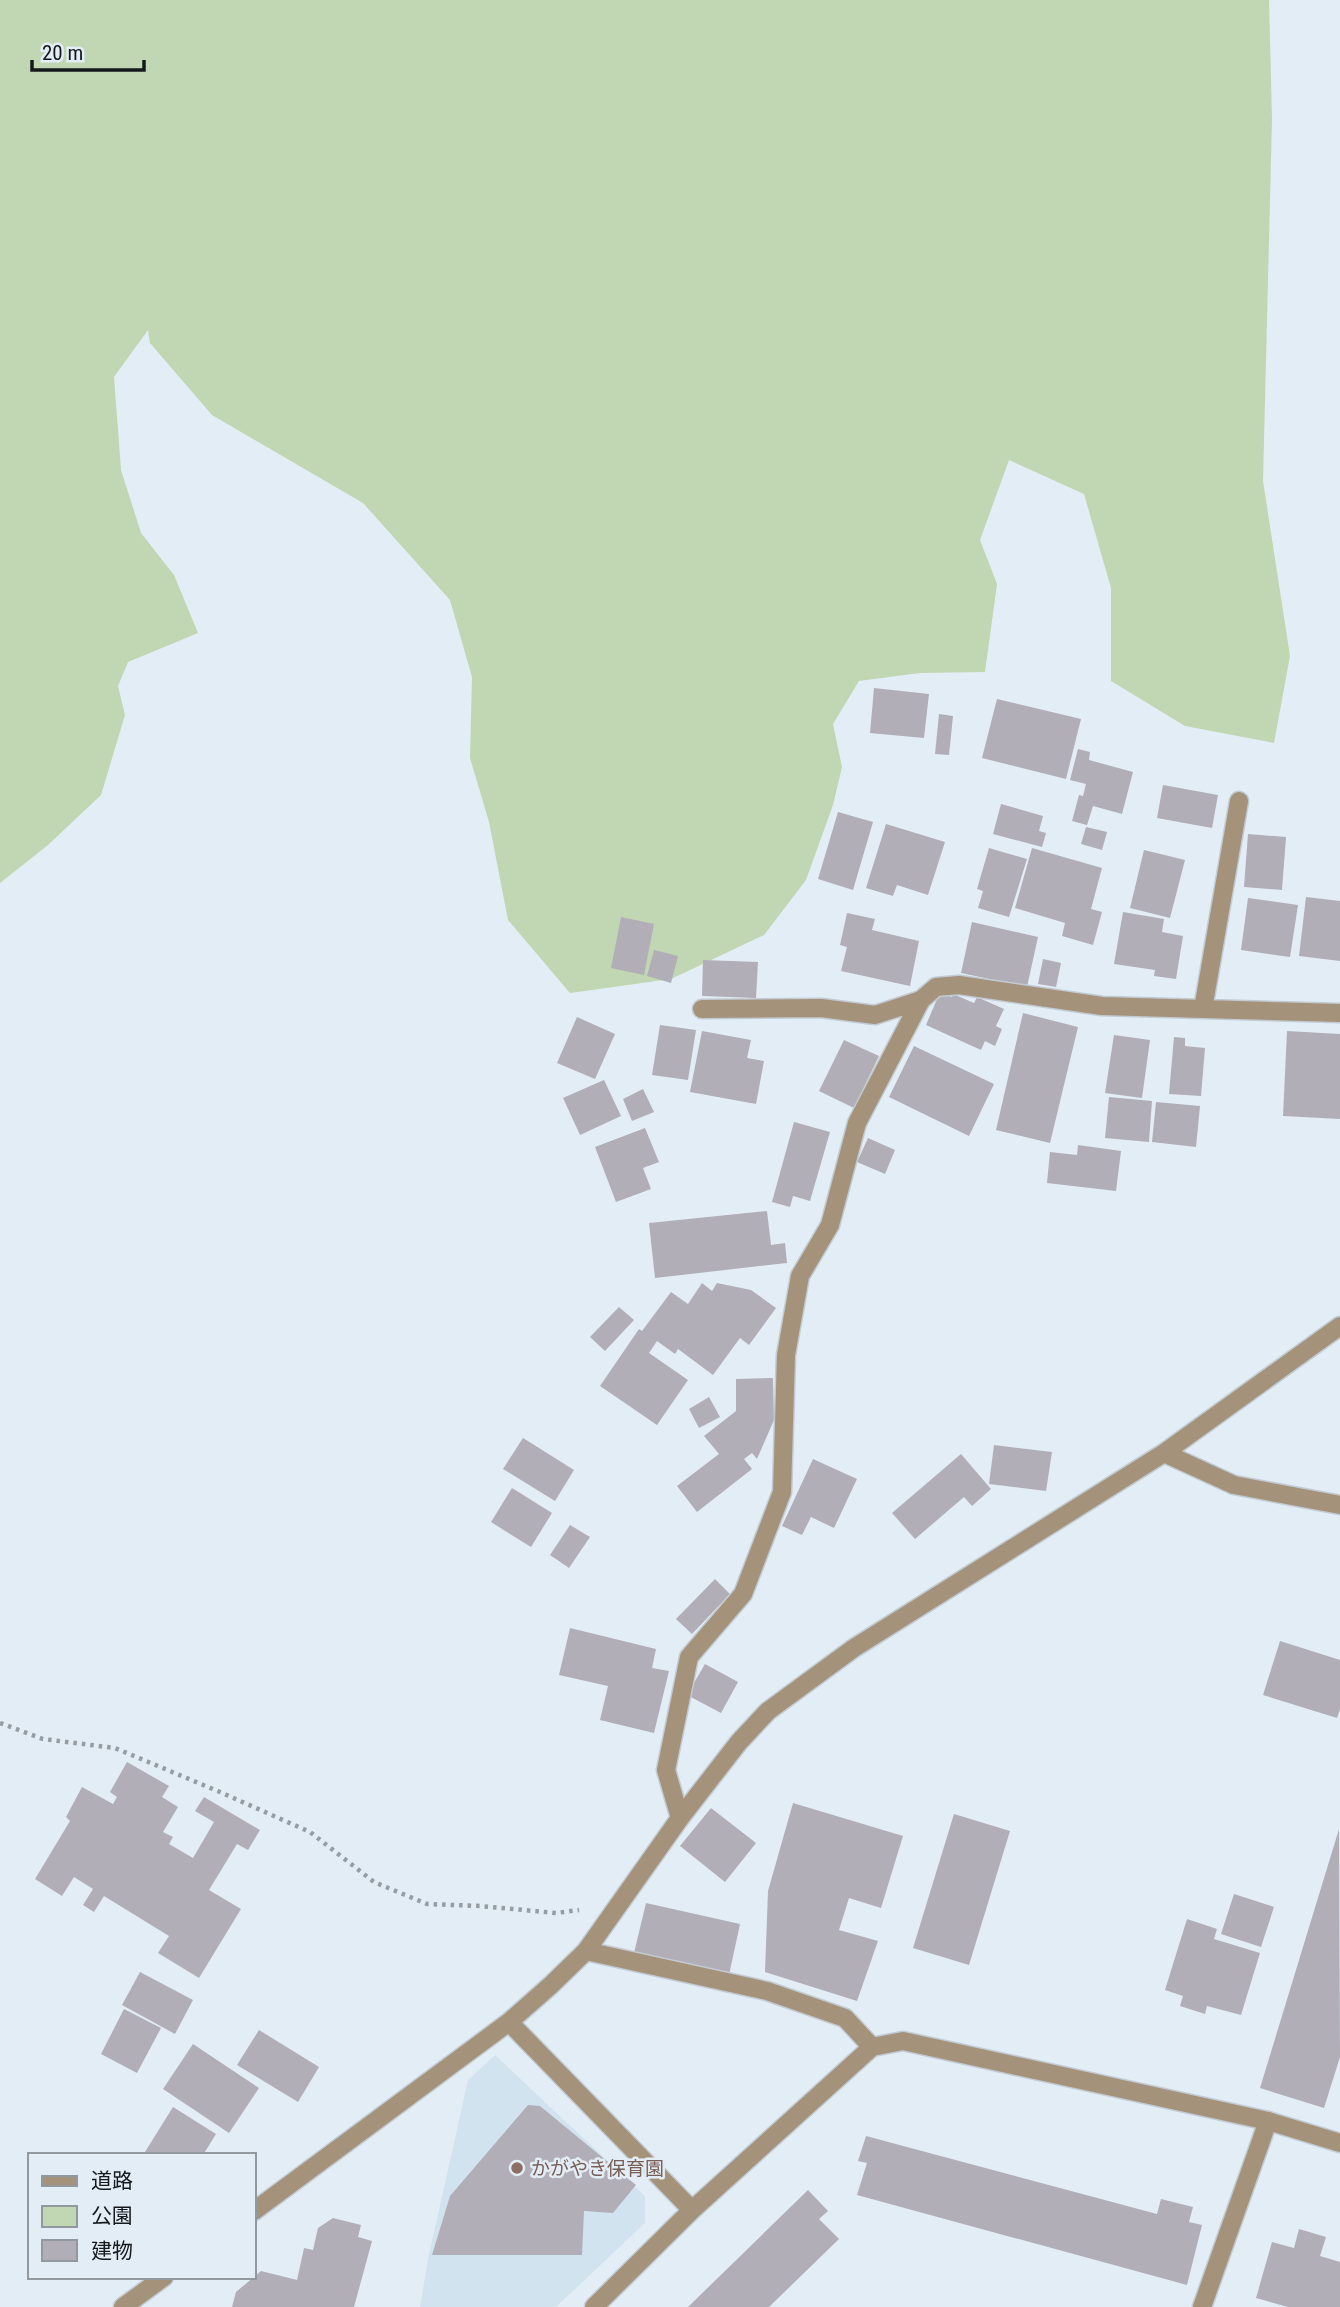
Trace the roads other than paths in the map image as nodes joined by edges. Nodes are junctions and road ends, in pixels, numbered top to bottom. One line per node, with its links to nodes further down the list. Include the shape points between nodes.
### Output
1 (1238, 801): 4 (street)
2 (921, 1000): 3 (street, via 875,1015 821,1008); 4 (street, via 936,987 959,985 1102,1006); 9 (street, via 857,1123 830,1225 800,1276 786,1355 782,1492 743,1594 689,1657 666,1770)
3 (702, 1009)
4 (1203, 1009): 5 (street)
5 (1340, 1013)
6 (1340, 1326): 7 (street)
7 (1164, 1453): 8 (street, via 1234,1485); 9 (street, via 854,1648 768,1711)
8 (1340, 1505)
9 (680, 1818): 10 (street)
10 (586, 1951): 11 (street); 12 (street, via 767,1991 845,2018)
11 (509, 2022): 15 (street); 16 (street)
12 (872, 2047): 13 (street, via 903,2041); 16 (street)
13 (1268, 2121): 14 (street); 20 (street)
14 (1340, 2143)
15 (256, 2209)
16 (692, 2210): 19 (street)
17 (161, 2279): 18 (street)
18 (123, 2307)
19 (594, 2307)
20 (1202, 2307)

